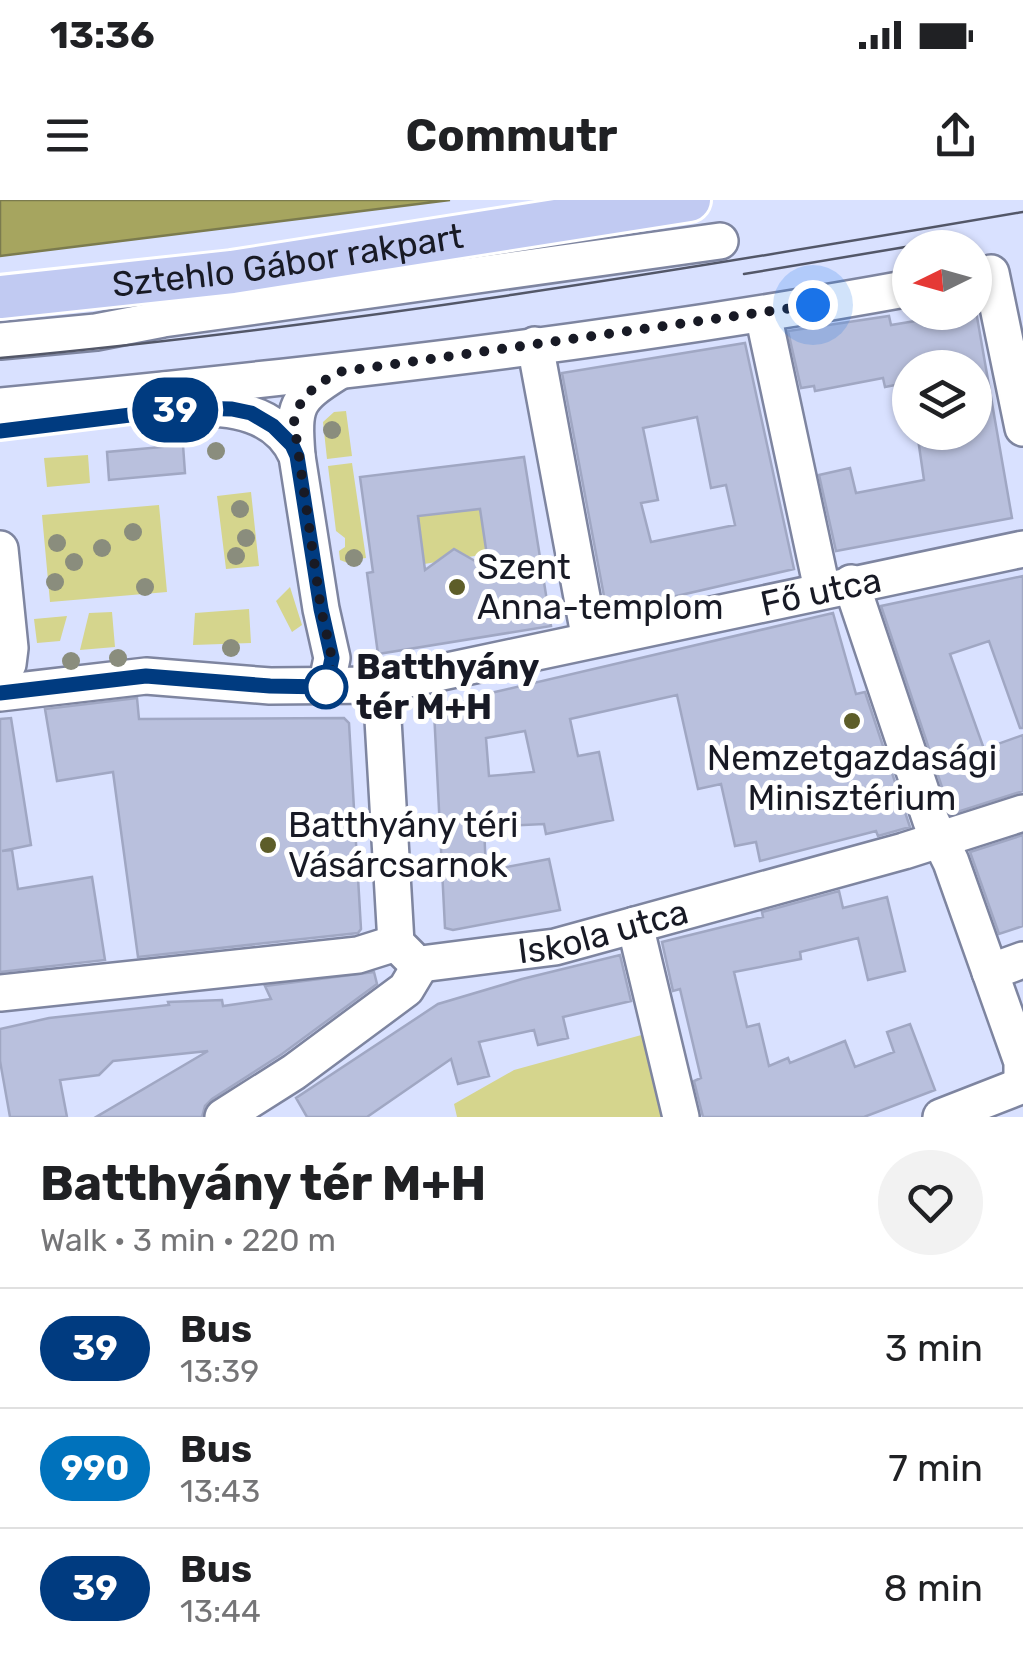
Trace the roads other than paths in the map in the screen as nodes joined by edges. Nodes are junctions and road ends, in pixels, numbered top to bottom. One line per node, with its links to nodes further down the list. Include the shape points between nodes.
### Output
1 (690, 200): 5 (main road, Sztehlo Gábor rakpart, via 232,272)
2 (720, 242): 7 (street)
3 (996, 272): 11 (street)
4 (892, 291): 6 (street)
5 (0, 297)
6 (763, 314): 8 (street); 16 (street)
7 (0, 341)
8 (535, 345): 9 (street); 17 (street)
9 (338, 372): 10 (street); 13 (street, via 309,390 297,408)
10 (0, 406)
11 (1023, 428)
12 (0, 431): 13 (street, via 187,408 232,409 273,426)
13 (297, 456): 20 (street, via 332,658)
14 (0, 549): 18 (street, via 10,648)
15 (1023, 549): 16 (street, Fő utca)
16 (836, 586): 17 (street, Fő utca); 23 (street)
17 (590, 640): 19 (street, Fő utca)
18 (0, 682)
19 (381, 684): 20 (street, Fő utca); 25 (street)
20 (326, 687): 21 (street, Fő utca, via 146,676)
21 (0, 692)
22 (1023, 814): 23 (street, Iskola utca)
23 (940, 840): 24 (street, Iskola utca); 26 (street)
24 (635, 925): 25 (street, Iskola utca, via 499,956); 30 (street)
25 (409, 954): 27 (street, Iskola utca); 29 (street, via 406,989)
26 (1006, 966): 28 (street)
27 (0, 993)
28 (1023, 1086): 31 (street)
29 (223, 1117)
30 (681, 1117)
31 (942, 1117)

